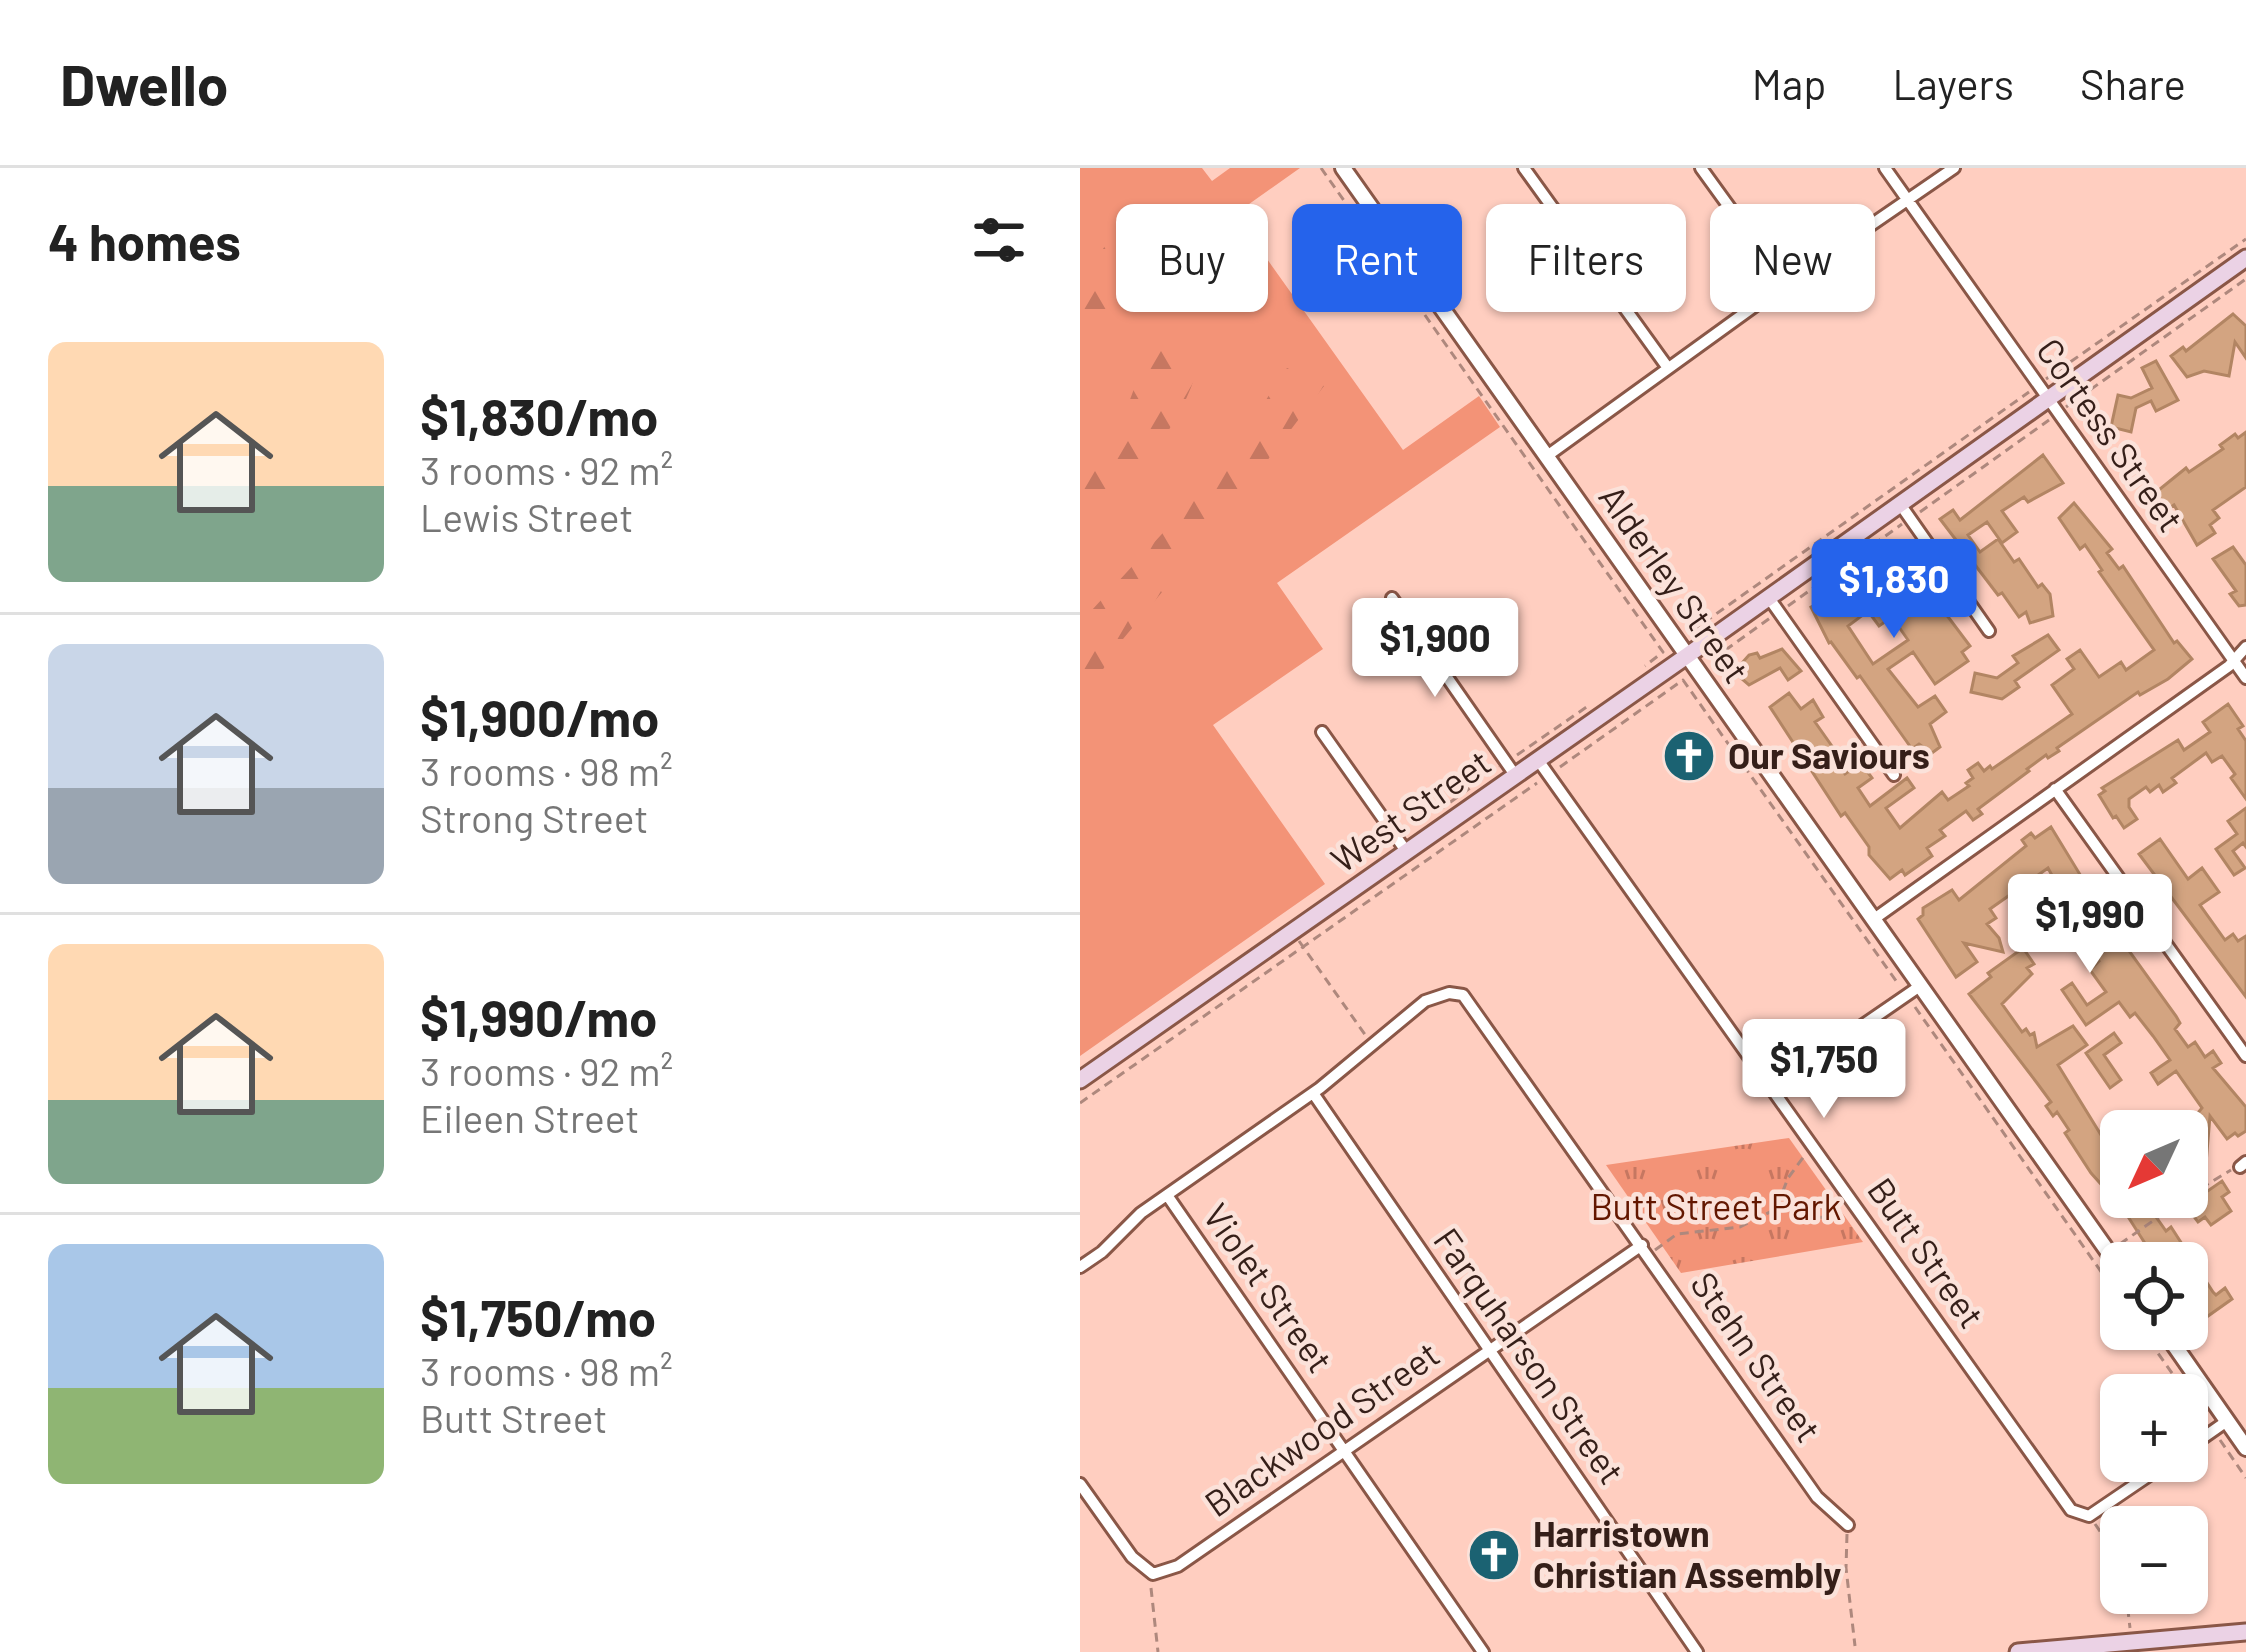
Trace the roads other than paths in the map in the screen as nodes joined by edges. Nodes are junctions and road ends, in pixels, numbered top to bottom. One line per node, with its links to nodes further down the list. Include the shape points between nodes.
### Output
1 (1343, 168): 13 (street, Alderley Street)
2 (1524, 168): 11 (street)
3 (1701, 168): 7 (street)
4 (1885, 168): 6 (street, Cortess Street)
5 (1954, 168): 6 (street)
6 (1907, 201): 8 (street); 12 (street, Cortess Street)
7 (1727, 204)
8 (1875, 223)
9 (2246, 258): 12 (main road, West Street)
10 (1746, 312): 11 (street)
11 (1667, 368): 13 (street)
12 (2048, 400): 14 (main road, West Street); 20 (street, Cortess Street)
13 (1547, 456): 19 (street, Alderley Street)
14 (1905, 512): 16 (main road, West Street); 17 (street)
15 (1392, 598): 24 (street)
16 (1774, 605): 19 (main road, West Street); 25 (street)
17 (1989, 631)
18 (2246, 647): 20 (street)
19 (1688, 656): 23 (main road, West Street); 28 (street, Alderley Street)
20 (2233, 660): 21 (street, Cortess Street); 26 (street)
21 (2246, 678)
22 (1322, 732): 27 (street)
23 (1538, 760): 24 (main road, West Street); 32 (street, Butt Street)
24 (1511, 769): 27 (main road, West Street)
25 (1894, 775)
26 (2055, 789): 28 (street); 30 (street)
27 (1406, 851): 31 (main road, West Street)
28 (1874, 919): 29 (street, Alderley Street)
29 (1914, 991): 32 (street); 35 (street, Alderley Street)
30 (2246, 1057)
31 (1080, 1080)
32 (1773, 1088): 44 (street, Butt Street, via 2071,1510 2089,1516)
33 (1313, 1093): 34 (street); 36 (street, Stehn Street, via 1425,1001 1463,995); 39 (street, Farquharson Street)
34 (1167, 1195): 37 (street); 43 (street, Violet Street)
35 (2101, 1242)
36 (1645, 1250): 39 (street, Blackwood Street); 46 (street, Stehn Street, via 1817,1498)
37 (1080, 1267)
38 (2177, 1350): 40 (street)
39 (1488, 1352): 43 (street, Blackwood Street); 49 (street, Farquharson Street)
40 (2227, 1421): 41 (street); 42 (street)
41 (2208, 1434)
42 (2246, 1448)
43 (1343, 1450): 45 (street, Blackwood Street, via 1178,1565 1153,1574); 48 (street, Violet Street)
44 (2139, 1482)
45 (1080, 1484)
46 (1848, 1525)
47 (2246, 1632): 50 (main road)
48 (1483, 1652)
49 (1697, 1652)
50 (2018, 1652)

